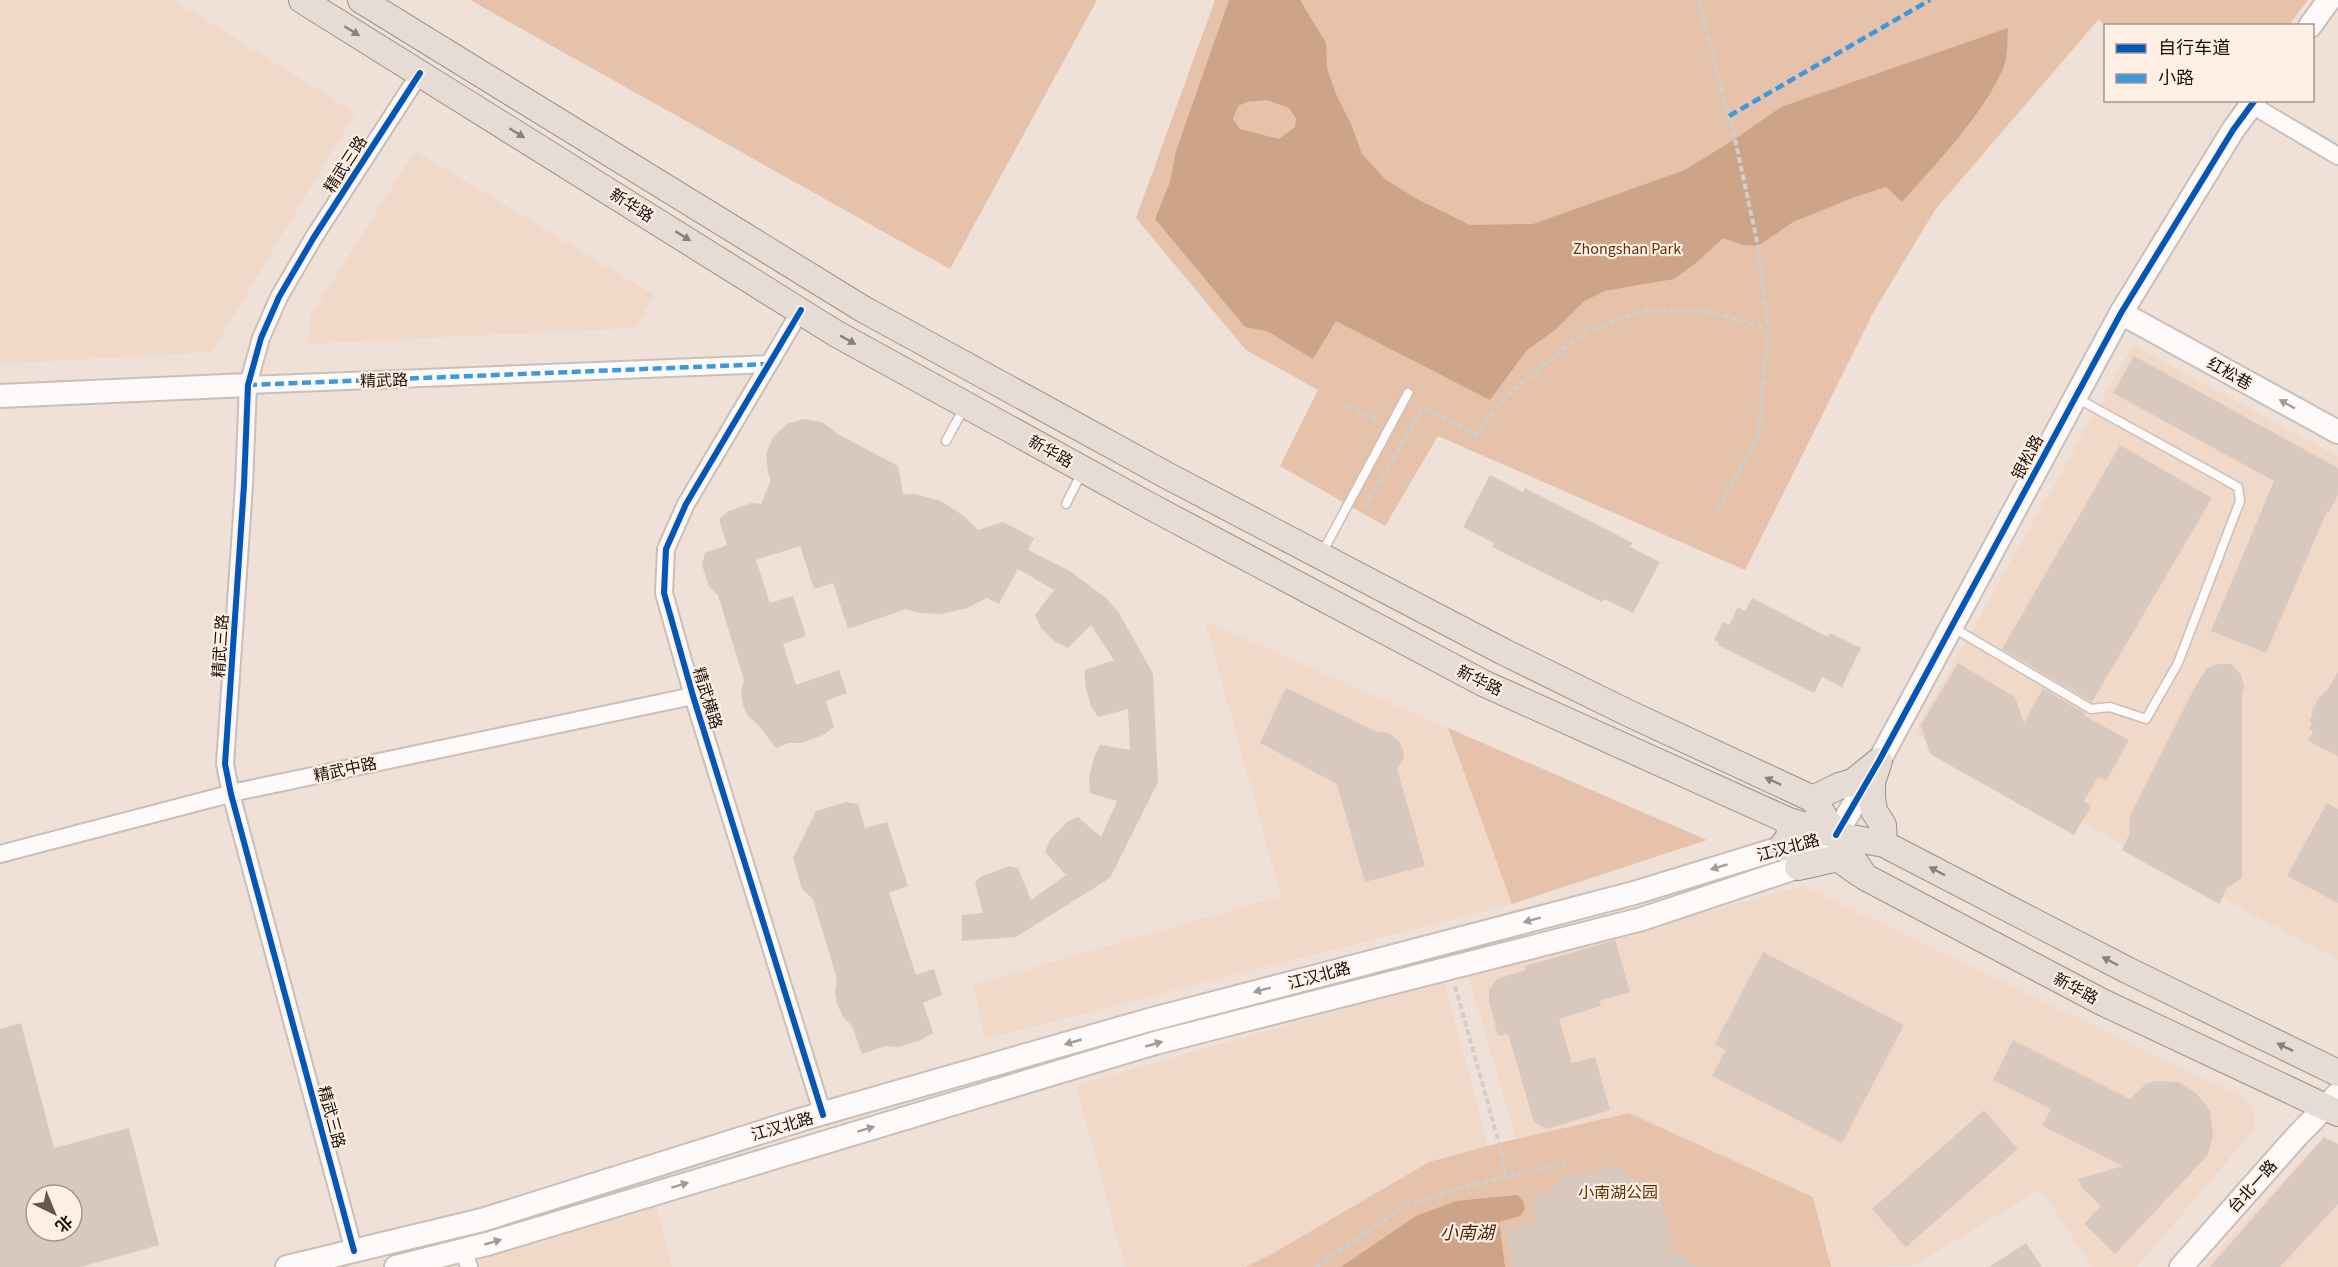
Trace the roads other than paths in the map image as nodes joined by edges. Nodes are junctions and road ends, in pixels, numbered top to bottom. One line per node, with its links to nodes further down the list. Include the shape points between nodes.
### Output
1 (302, 0): 5 (main road, 新华路, one-way to 5)
2 (361, 0): 20 (main road, 新华路, via 862,309)
3 (2329, 0): 4 (main road)
4 (2311, 24)
5 (420, 73): 8 (main road, 新华路, one-way to 8); 11 (street, 精武三路, via 279,297 261,338)
6 (2253, 103): 7 (street); 9 (main road, 银松路)
7 (2338, 156)
8 (801, 310): 10 (street, 精武横路); 15 (main road, 新华路, one-way to 15)
9 (2121, 313): 14 (main road, 银松路); 16 (main road, 红松巷, one-way to 9)
10 (769, 364): 11 (street, 精武路); 22 (street, 精武横路, via 686,504 666,549 664,593)
11 (248, 385): 13 (main road, 精武路); 24 (street, 精武三路, via 225,764)
12 (1408, 393): 20 (lane)
13 (0, 396)
14 (2075, 397): 21 (main road, 银松路); 21 (lane, via 2238,487 2240,501 2178,663 2146,719 2110,707 2091,709)
15 (966, 405): 17 (lane); 18 (main road, 新华路)
16 (2338, 432)
17 (946, 441)
18 (1084, 469): 19 (lane); 26 (main road, 新华路, via 1483,683)
19 (1066, 504)
20 (1321, 556): 25 (main road, 新华路, one-way to 20, via 1597,698)
21 (1951, 627): 23 (main road, 银松路)
22 (693, 696): 24 (street, 精武中路); 35 (street, 精武横路)
23 (1879, 761): 25 (main road, via 1853,782); 27 (main road, 银松路); 28 (main road, via 1872,798 1874,811 1883,825)
24 (231, 794): 30 (street, 精武中路); 36 (street, 精武三路)
25 (1813, 799): 27 (main road, 新华路)
26 (1789, 821): 27 (main road, 新华路); 29 (main road, via 1790,836)
27 (1836, 835): 28 (main road, 新华路); 29 (main road, 江汉北路); 31 (main road, 江汉北路); 32 (main road, 新华路)
28 (1884, 843): 33 (main road, 新华路, one-way to 28, via 2127,970)
29 (1781, 848): 35 (main road, 江汉北路, one-way to 35, via 1634,893 1149,1020)
30 (0, 854)
31 (1798, 867): 32 (main road, via 1838,858); 37 (main road, 江汉北路, one-way to 31, via 1155,1043 1642,919)
32 (1864, 877): 34 (main road, 新华路, via 2102,1002)
33 (2338, 1073)
34 (2334, 1105): 40 (main road, 台北一路, via 2296,1137)
35 (823, 1115): 36 (main road, 江汉北路, via 482,1220)
36 (354, 1251): 38 (main road, 江汉北路)
37 (466, 1259): 39 (main road, 江汉北路)
38 (287, 1267)
39 (396, 1267)
40 (2181, 1267)

